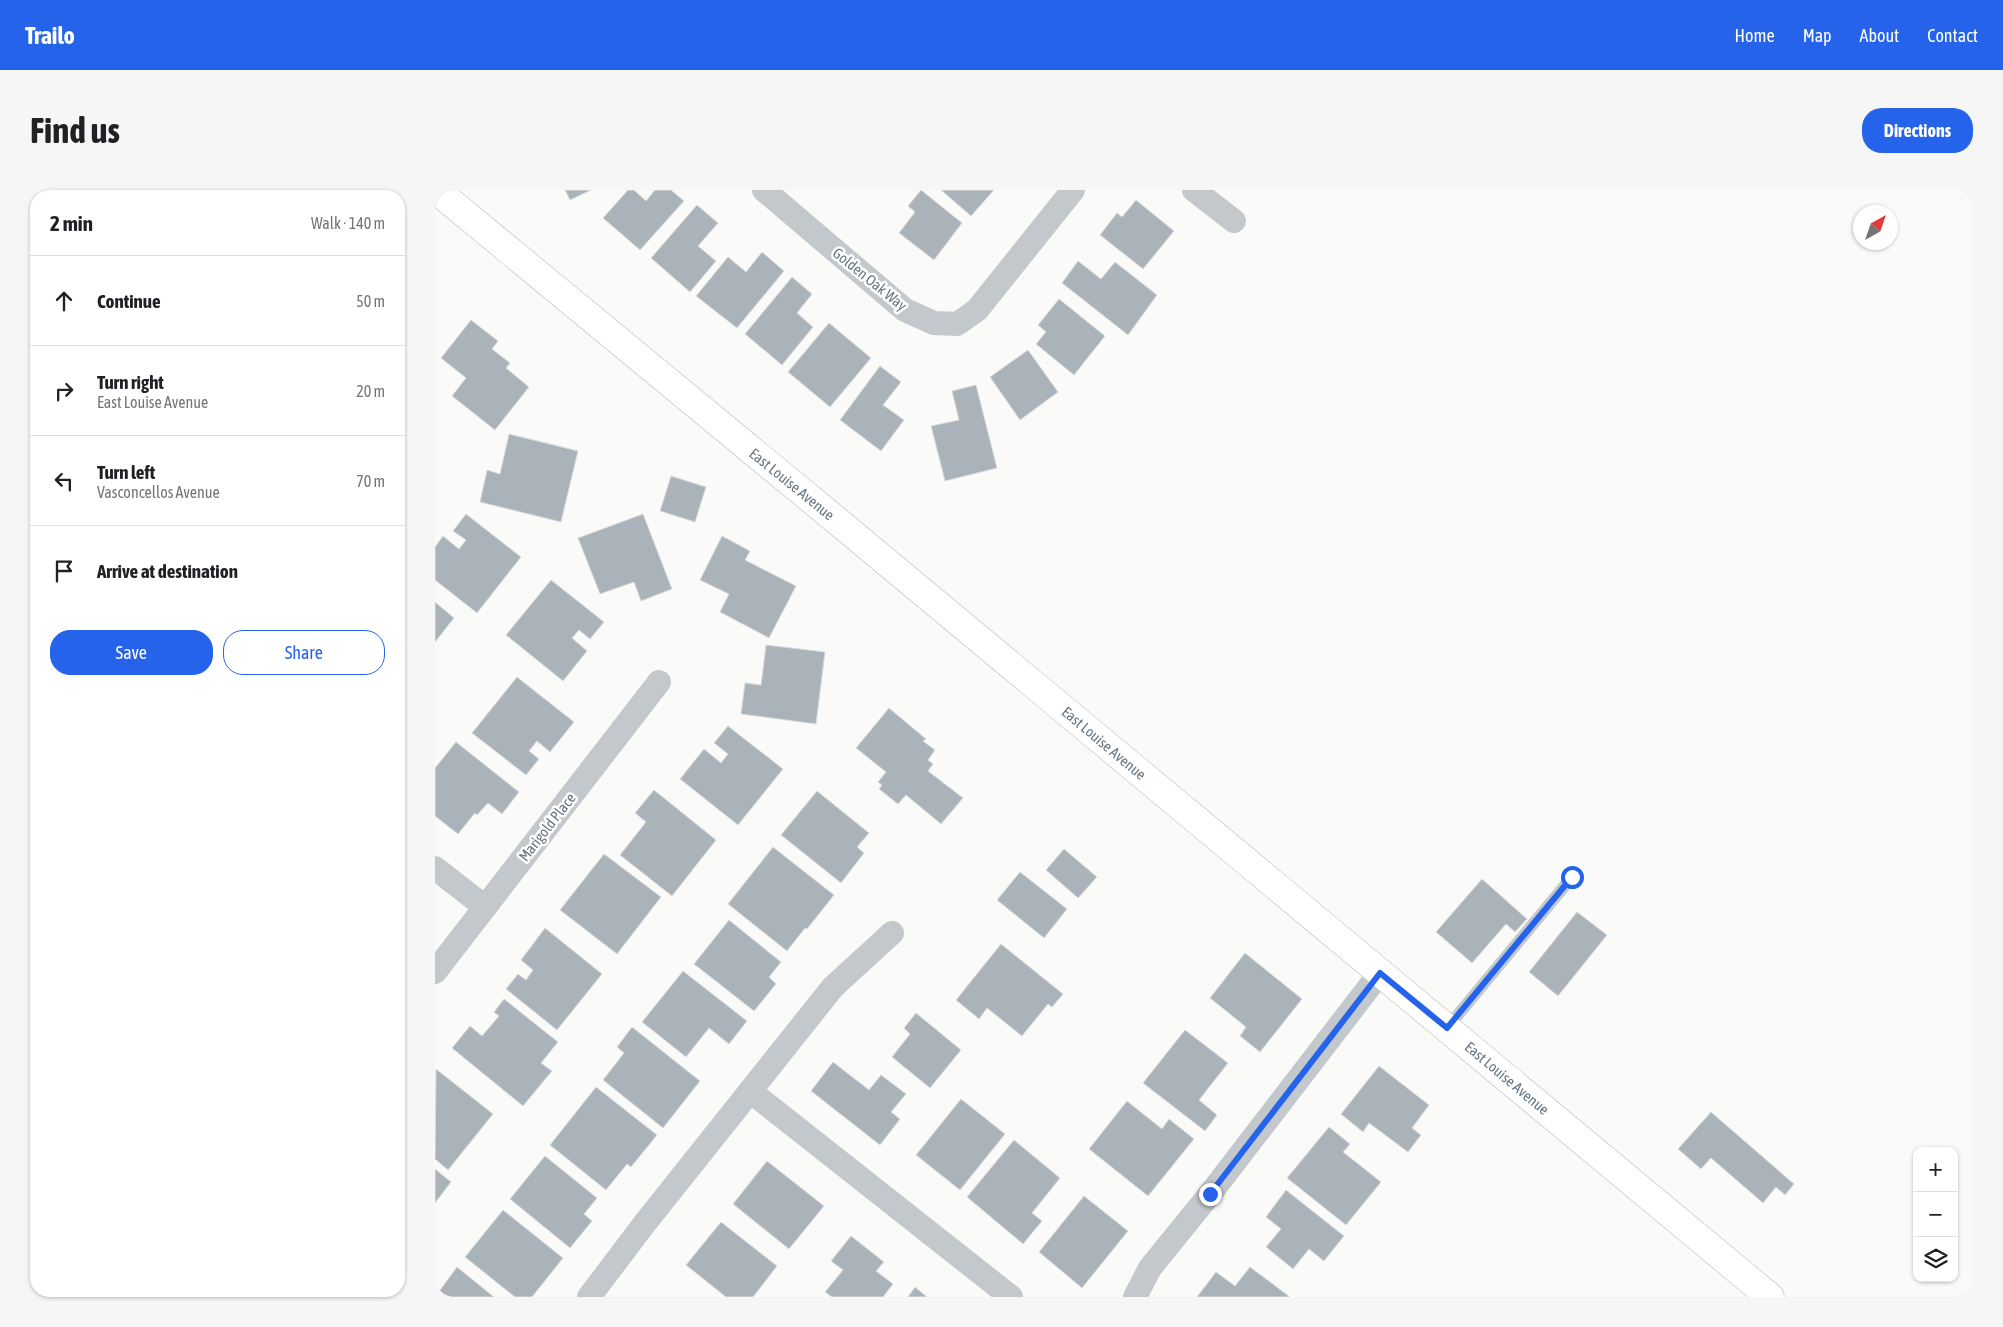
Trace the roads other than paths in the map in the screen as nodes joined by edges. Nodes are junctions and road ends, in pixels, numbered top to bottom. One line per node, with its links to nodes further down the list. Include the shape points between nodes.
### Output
1 (436, 190): 12 (street, East Louise Avenue)
2 (763, 190): 3 (street, Golden Oak Way, via 905,310 934,324 957,324 977,310)
3 (1073, 190)
4 (1194, 190): 5 (street)
5 (1233, 222)
6 (659, 682): 9 (street, Marigold Place)
7 (435, 868): 9 (street)
8 (1572, 877): 13 (lane)
9 (485, 907): 11 (street, Marigold Place)
10 (892, 933): 14 (street, via 833,987)
11 (435, 972)
12 (1380, 973): 13 (street, East Louise Avenue); 17 (street, via 1150,1268)
13 (1447, 1028): 18 (street, East Louise Avenue)
14 (750, 1091): 15 (street); 16 (street)
15 (589, 1297)
16 (1011, 1297)
17 (1135, 1297)
18 (1770, 1297)

